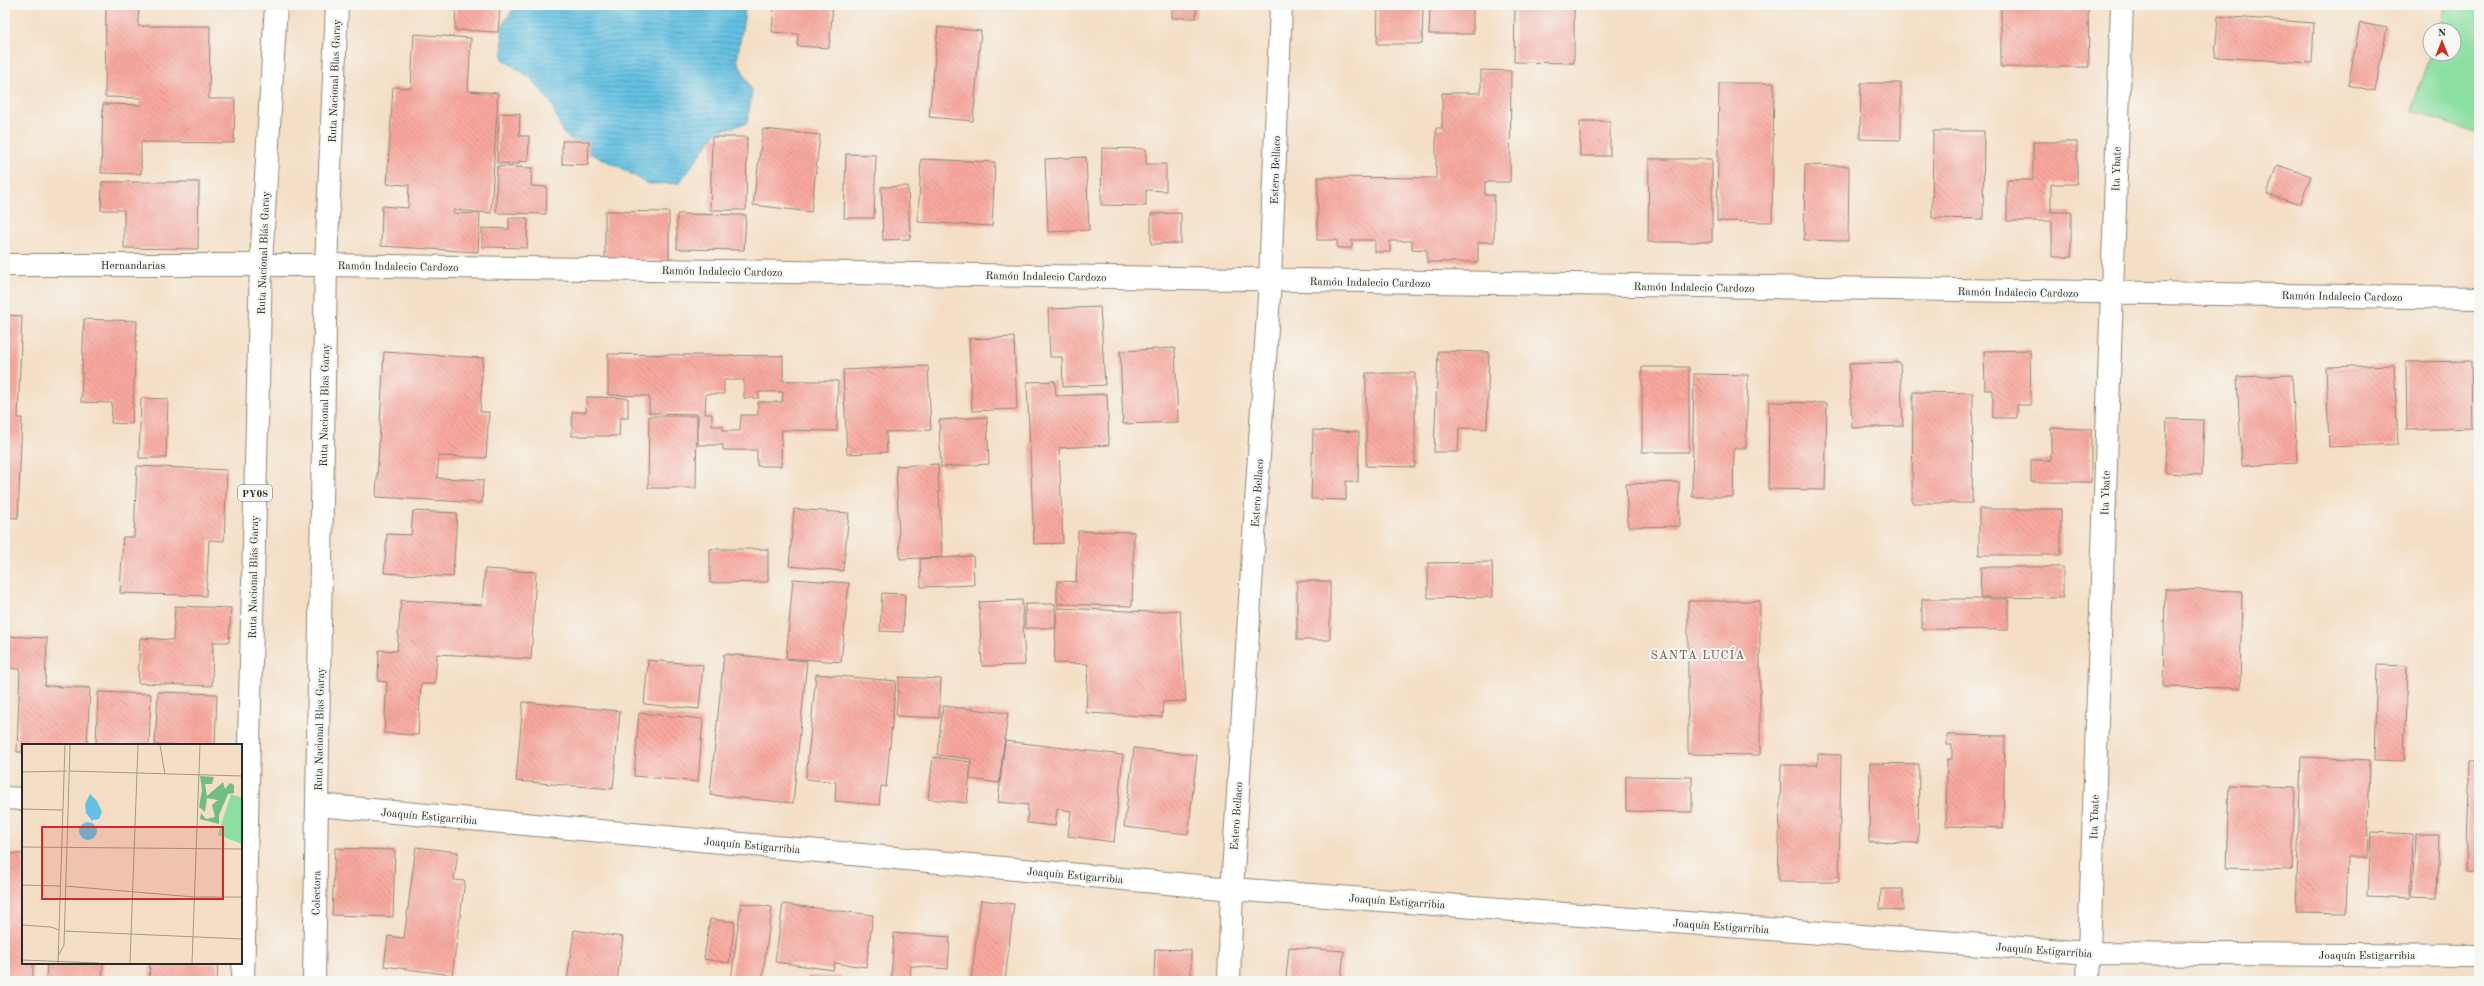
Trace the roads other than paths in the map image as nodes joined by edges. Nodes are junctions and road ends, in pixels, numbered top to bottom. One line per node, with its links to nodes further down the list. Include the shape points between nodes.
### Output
1 (276, 5): 5 (main road, Ruta Nacional Blás Garay / PY08)
2 (337, 5): 7 (main road, Ruta Nacional Blas Garay)
3 (1281, 5): 8 (main road, Estero Bellaco)
4 (2122, 5): 9 (main road, Ita Ybate)
5 (261, 264): 6 (main road, Hernandarias); 7 (main road, Ramón Indalecio Cardozo); 14 (main road, Ruta Nacional Blás Garay / PY08)
6 (5, 265)
7 (326, 265): 8 (main road, Ramón Indalecio Cardozo); 13 (main road, Ruta Nacional Blas Garay)
8 (1270, 280): 9 (main road, Ramón Indalecio Cardozo); 15 (main road, Estero Bellaco)
9 (2112, 294): 10 (main road, Ramón Indalecio Cardozo); 16 (main road, Ita Ybate)
10 (2479, 298)
11 (5, 798): 12 (main road)
12 (22, 799)
13 (318, 805): 15 (main road, Joaquín Estigarribia); 19 (main road, Colectora)
14 (244, 806): 18 (main road, Ruta Nacional Blás Garay / PY08)
15 (1232, 889): 16 (main road, Joaquín Estigarribia); 20 (main road, Estero Bellaco)
16 (2089, 953): 17 (main road, Joaquín Estigarribia); 21 (main road, Ita Ybate)
17 (2479, 956)
18 (243, 981)
19 (314, 981)
20 (1229, 981)
21 (2088, 981)

